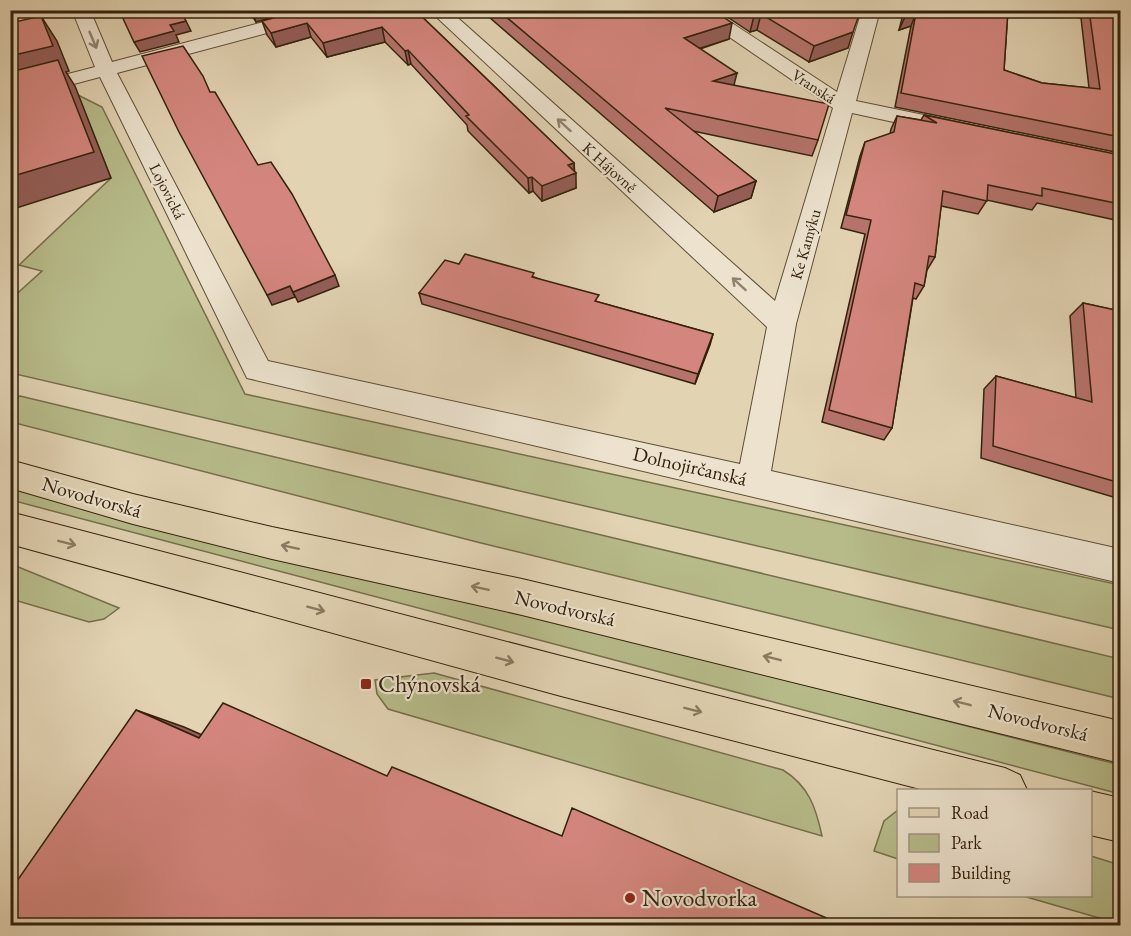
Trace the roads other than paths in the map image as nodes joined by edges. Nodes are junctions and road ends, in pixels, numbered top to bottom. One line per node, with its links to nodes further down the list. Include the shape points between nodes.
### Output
1 (81, 10): 6 (street, Lojovická, one-way to 6)
2 (332, 10): 6 (street)
3 (438, 10): 10 (street, K Hájovně, one-way to 3)
4 (699, 10): 8 (street, Vranská)
5 (871, 10): 8 (street, Ke Kamýku)
6 (106, 69): 7 (street); 11 (street, Lojovická)
7 (10, 95)
8 (843, 105): 9 (street, Vranská); 10 (street, Ke Kamýku)
9 (959, 129)
10 (782, 324): 13 (street, Ke Kamýku)
11 (258, 370): 13 (street, Dolnojirčanská)
12 (10, 474): 16 (main road, Novodvorská, one-way to 12, via 522,597 272,543)
13 (753, 481): 15 (street, Dolnojirčanská)
14 (10, 528): 17 (main road, one-way to 17)
15 (1120, 566)
16 (1120, 742)
17 (1001, 789)
18 (1092, 813): 19 (main road)
19 (1120, 820)

